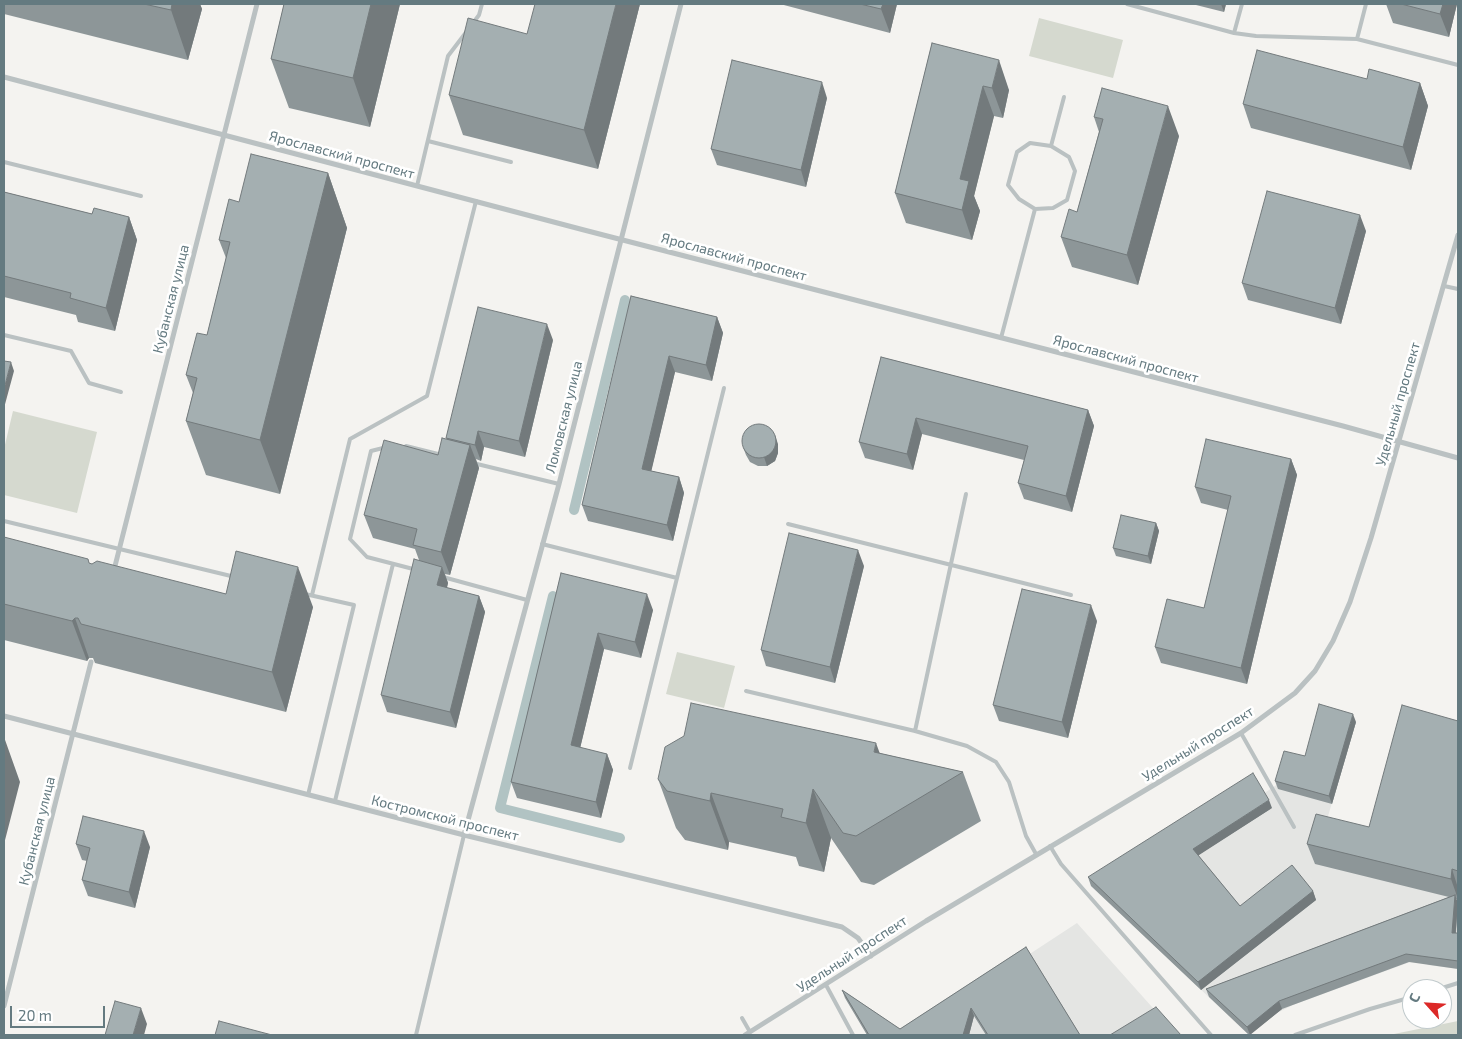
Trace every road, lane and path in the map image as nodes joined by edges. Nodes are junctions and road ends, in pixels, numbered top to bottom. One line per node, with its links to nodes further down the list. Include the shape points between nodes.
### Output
1 (257, 4): 12 (street, Кубанская улица)
2 (482, 4): 13 (lane, via 479,15 448,56)
3 (681, 4): 22 (street, Ломовская улица)
4 (1127, 4): 7 (lane)
5 (1242, 4): 7 (lane)
6 (1366, 4): 8 (lane)
7 (1234, 33): 8 (lane)
8 (1357, 39): 9 (lane)
9 (1458, 66)
10 (4, 77): 12 (street, Ярославский проспект)
11 (1064, 97): 14 (lane)
12 (224, 135): 17 (street, Ярославский проспект); 40 (street, Кубанская улица)
13 (428, 141): 16 (lane); 17 (lane)
14 (1051, 146): 20 (lane, via 1068,157 1075,171 1067,200 1053,208); 20 (lane, via 1030,143 1017,152 1008,185 1019,199)
15 (4, 162): 18 (lane)
16 (511, 162)
17 (417, 186): 19 (street, Ярославский проспект)
18 (141, 196)
19 (476, 201): 22 (street, Ярославский проспект); 49 (lane, via 427,396 350,439)
20 (1035, 209): 26 (lane)
21 (1458, 235): 23 (street, Удельный проспект)
22 (622, 240): 26 (street, Ярославский проспект); 35 (street, Ломовская улица)
23 (1444, 286): 24 (lane); 29 (street, Удельный проспект)
24 (1458, 289)
25 (4, 335): 28 (lane, via 71,351 89,383)
26 (1001, 338): 29 (street, Ярославский проспект)
27 (724, 388): 47 (lane)
28 (121, 392)
29 (1398, 442): 33 (street, Ярославский проспект); 56 (street, Удельный проспект, via 1356,584 1333,641 1315,671 1295,693)
30 (398, 444): 32 (lane)
31 (389, 446): 41 (lane, via 371,451 350,539 367,557)
32 (443, 456)
33 (1458, 458)
34 (471, 463): 35 (lane)
35 (559, 484): 39 (street, Ломовская улица)
36 (966, 494): 42 (lane)
37 (4, 521): 40 (lane)
38 (788, 524): 42 (lane)
39 (542, 544): 47 (lane); 51 (street, Ломовская улица)
40 (119, 549): 44 (street, Кубанская улица); 46 (lane)
41 (393, 564): 43 (lane); 60 (lane)
42 (951, 565): 50 (lane); 55 (lane)
43 (419, 571)
44 (113, 574)
45 (436, 575): 51 (lane)
46 (238, 577)
47 (677, 578): 58 (lane)
48 (303, 593): 49 (lane)
49 (312, 595): 59 (lane, via 354,605)
50 (1071, 595)
51 (527, 600): 62 (street, Ломовская улица)
52 (91, 662): 57 (street, Кубанская улица)
53 (746, 691): 55 (lane)
54 (4, 716): 57 (street, Костромской проспект)
55 (915, 731): 64 (lane, via 967,746 996,762 1009,782 1026,836)
56 (1241, 733): 61 (lane); 63 (street, Удельный проспект)
57 (72, 735): 59 (street, Костромской проспект); 68 (street, Кубанская улица)
58 (630, 768)
59 (308, 795): 60 (street, Костромской проспект)
60 (335, 801): 62 (street, Костромской проспект)
61 (1294, 827)
62 (464, 835): 65 (street, Костромской проспект, via 842,927 858,938); 71 (lane)
63 (1050, 846): 64 (street, Удельный проспект); 73 (lane, via 1061,864)
64 (1036, 854): 65 (street, Удельный проспект)
65 (871, 956): 66 (street, Удельный проспект)
66 (826, 985): 70 (street, Удельный проспект); 72 (lane)
67 (1402, 1000): 74 (lane)
68 (4, 1006)
69 (742, 1018): 70 (lane)
70 (747, 1034)
71 (416, 1035)
72 (853, 1035)
73 (1211, 1035)
74 (1295, 1035)

